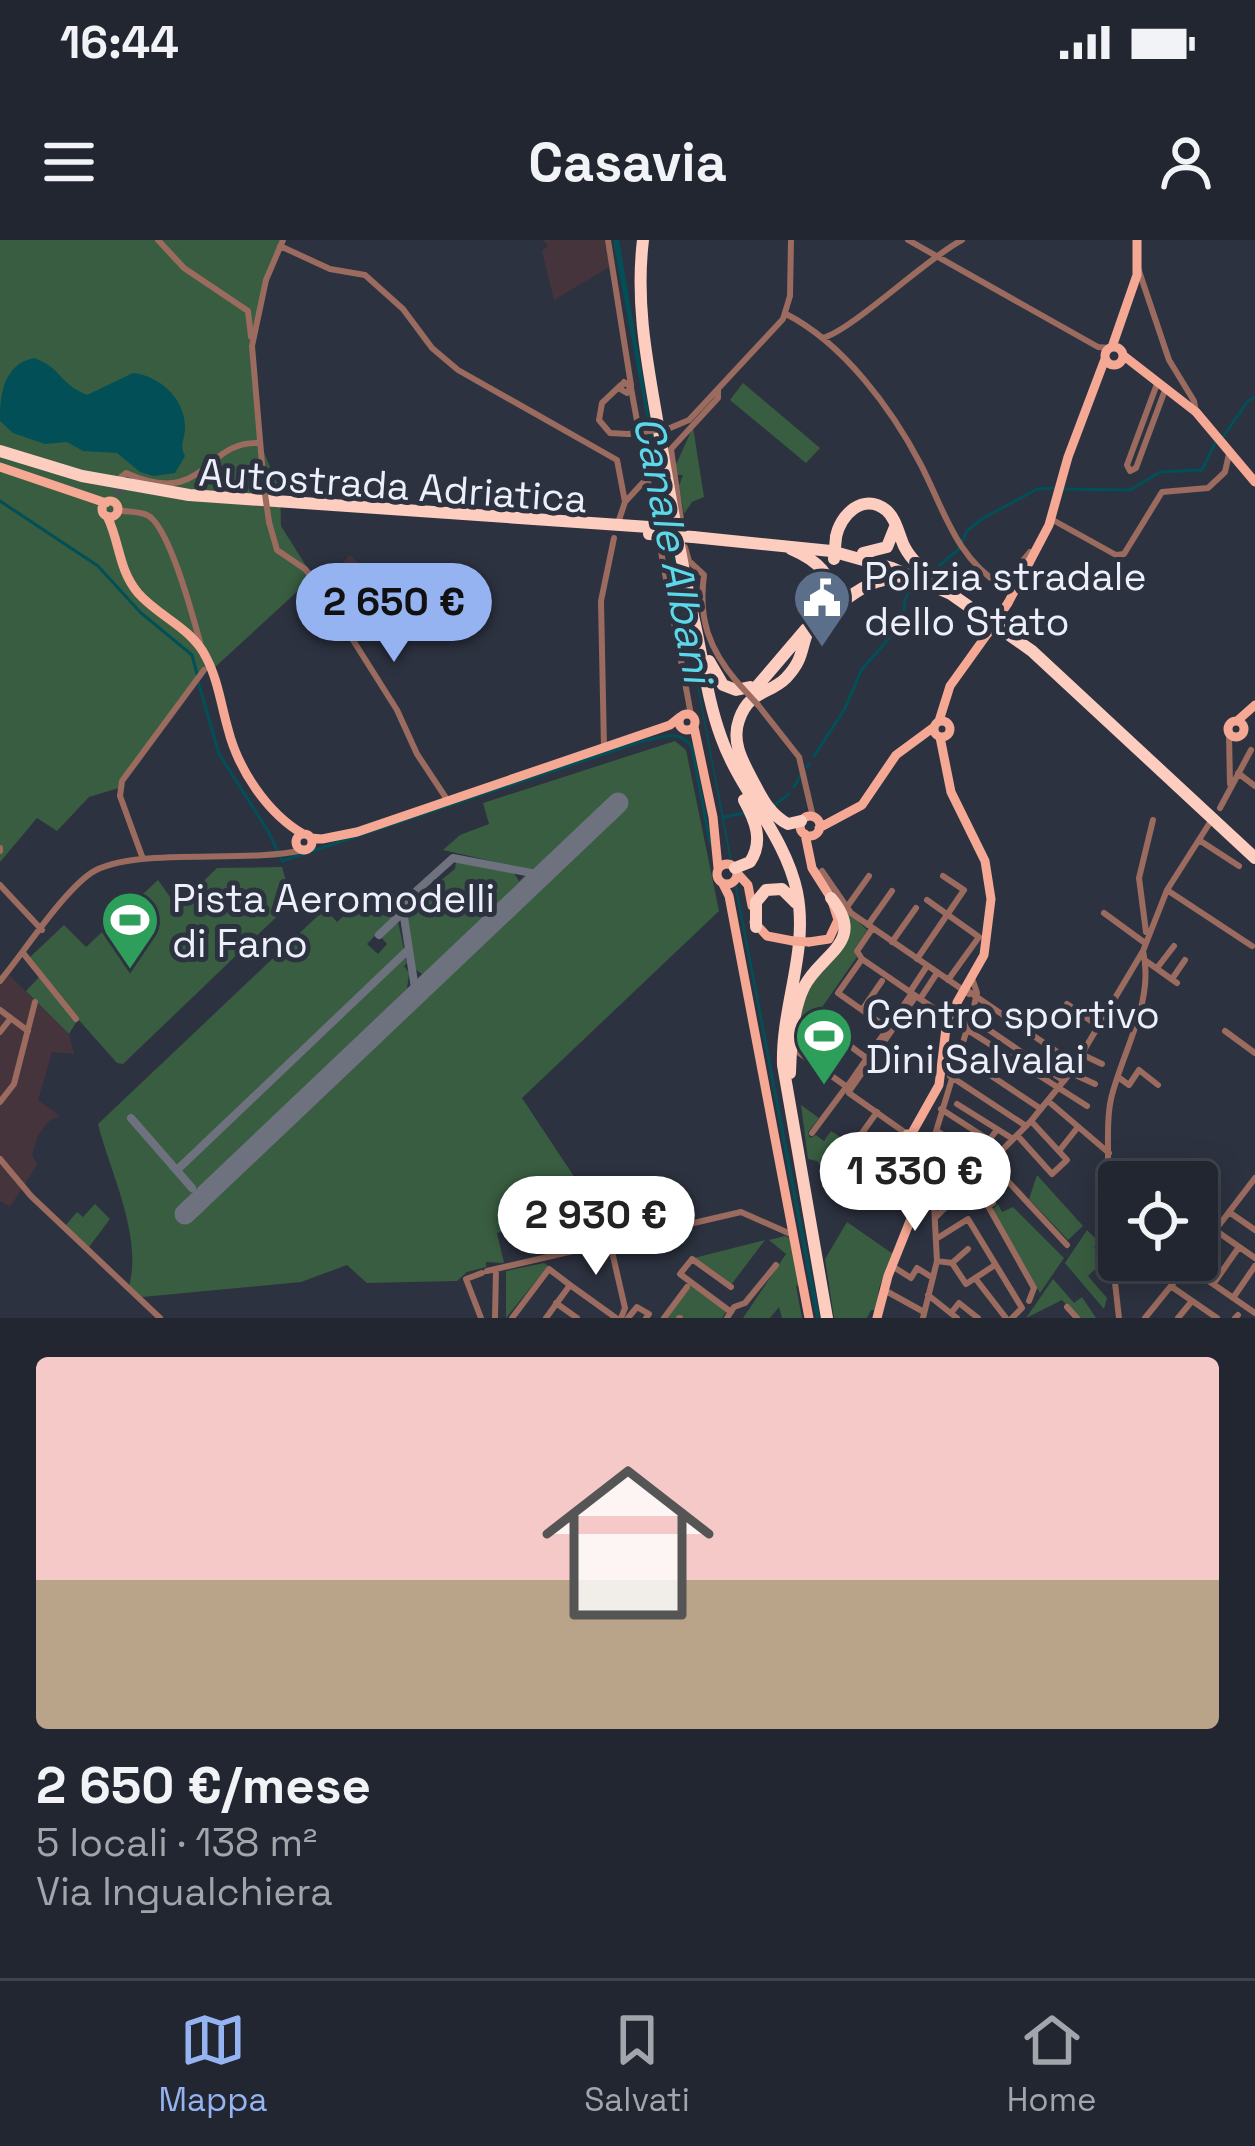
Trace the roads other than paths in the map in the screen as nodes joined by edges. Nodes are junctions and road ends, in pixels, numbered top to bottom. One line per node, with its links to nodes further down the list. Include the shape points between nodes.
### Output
1 (158, 240): 13 (street, via 248,311)
2 (608, 240): 16 (street)
3 (645, 240): 40 (highway, via 648,349); 47 (highway, via 644,349)
4 (791, 240): 11 (street)
5 (908, 240): 9 (street)
6 (962, 240): 9 (street)
7 (1137, 240): 10 (main road)
8 (281, 243): 13 (street); 29 (street, via 330,269 365,275 458,370 616,459)
9 (938, 257): 12 (street); 14 (street)
10 (1138, 268): 14 (main road); 20 (street)
11 (786, 314): 12 (street); 17 (street)
12 (822, 338): 37 (street, via 896,423 961,547 1002,586)
13 (252, 346): 22 (street)
14 (1113, 357): 15 (main road); 31 (main road)
15 (1159, 386): 18 (main road); 19 (street); 21 (street)
16 (626, 388): 17 (street, bridge, via 598,411 610,433 670,428); 26 (street)
17 (718, 389): 56 (street, bridge, via 673,444 687,556 704,575 709,642 799,757)
18 (1175, 394): 19 (street); 20 (main road)
19 (1163, 399): 21 (street)
20 (1196, 412): 24 (main road, via 1223,440)
21 (1145, 432): 21 (street, via 1127,465 1130,471 1136,468)
22 (259, 443): 27 (street, via 241,444 183,482); 52 (street, bridge, via 277,550 305,569 398,710)
23 (0, 455): 34 (highway, Autostrada Adriatica, bridge, via 80,482 186,500)
24 (1231, 466): 28 (main road); 31 (street, via 1208,488 1162,491 1120,555)
25 (0, 467): 30 (main road)
26 (649, 476): 29 (street); 44 (street, via 690,700)
27 (122, 477)
28 (1251, 477)
29 (625, 502): 32 (street)
30 (107, 511): 58 (main road, via 119,561 139,593 206,656 236,754); 61 (street, via 145,514 157,525 209,669 122,781)
31 (1051, 519): 37 (main road)
32 (620, 520)
33 (895, 525): 38 (highway, via 888,546); 39 (highway); 41 (highway, bridge, via 884,508 862,505 844,516 832,594)
34 (693, 534): 36 (highway, Autostrada Adriatica); 38 (highway, Autostrada Adriatica, via 785,538)
35 (614, 538): 48 (street, via 601,602)
36 (736, 540): 39 (highway, Autostrada Adriatica, via 835,552); 41 (highway, via 794,550 821,568 828,594)
37 (1041, 543): 45 (main road, bridge, via 950,686)
38 (863, 554): 39 (highway, Autostrada Adriatica)
39 (937, 583): 41 (highway, via 872,582); 59 (highway, Autostrada Adriatica, via 1019,640)
40 (700, 625): 42 (highway, via 722,684 743,689); 126 (highway, via 727,742 800,891)
41 (810, 625): 42 (highway); 56 (highway, via 800,662 753,697 736,731 739,754 769,809 786,824)
42 (762, 679): 56 (highway, via 737,712 734,745 771,814 781,824)
43 (1255, 705): 46 (main road)
44 (686, 722): 48 (main road); 66 (main road, via 698,743 717,855)
45 (939, 730): 56 (main road, via 895,757 864,803); 67 (main road, via 951,792)
46 (1241, 734): 49 (street); 50 (street)
47 (721, 737): 66 (highway, via 758,837 753,857); 78 (highway, via 785,856)
48 (604, 748): 52 (main road)
49 (1238, 773): 50 (street); 51 (street)
50 (1229, 784): 53 (street)
51 (1255, 786)
52 (443, 799): 58 (main road)
53 (1220, 808)
54 (1153, 820): 83 (street, via 1139,878)
55 (1209, 824): 57 (street)
56 (810, 825): 71 (main road, via 814,872)
57 (1199, 840): 62 (street); 69 (street)
58 (306, 841): 61 (street, via 279,856)
59 (1255, 854)
60 (979, 856): 67 (street)
61 (141, 857): 81 (street, via 86,877)
62 (1239, 866)
63 (822, 871): 74 (street)
64 (869, 876): 74 (street)
65 (944, 876): 77 (street, via 964,890)
66 (732, 878): 79 (main road); 158 (main road)
67 (987, 879): 73 (street); 97 (main road, via 986,945)
68 (0, 885): 81 (street)
69 (1167, 890): 83 (street); 85 (street)
70 (892, 891): 80 (street)
71 (831, 898): 79 (main road, bridge, via 838,918 825,941 769,937); 126 (highway, via 843,934 801,994)
72 (927, 900): 77 (street)
73 (987, 906)
74 (847, 908): 80 (street)
75 (916, 908): 82 (street)
76 (1104, 913): 83 (street)
77 (947, 914): 88 (street); 96 (street, via 979,937)
78 (800, 919): 79 (highway, via 792,896 771,888 757,899); 152 (highway, via 782,1061)
79 (755, 927)
80 (870, 927): 82 (street); 87 (street, via 857,951)
81 (42, 930): 86 (street)
82 (892, 942): 88 (street)
83 (1145, 943): 90 (street); 108 (street)
84 (1174, 946): 92 (street)
85 (1252, 946)
86 (22, 953): 94 (street); 106 (street)
87 (862, 959): 98 (street); 102 (street, via 838,994)
88 (916, 959): 91 (street)
89 (1185, 960): 92 (street, via 1175,981)
90 (1146, 961): 92 (street); 122 (street)
91 (927, 966): 93 (street); 98 (street)
92 (1157, 968)
93 (937, 973): 96 (street); 98 (street)
94 (0, 981)
95 (882, 981): 102 (street)
96 (948, 981): 97 (street)
97 (968, 992): 103 (street); 105 (main road); 120 (street)
98 (914, 995): 105 (street); 109 (street)
99 (35, 1002): 112 (street)
100 (1067, 1004): 108 (street)
101 (0, 1010): 104 (street)
102 (862, 1010): 109 (street)
103 (970, 1017): 110 (street); 123 (street)
104 (10, 1018): 111 (street); 112 (street)
105 (948, 1018): 142 (main road, via 939,1085)
106 (76, 1019)
107 (819, 1023): 118 (street)
108 (1098, 1025): 117 (street)
109 (890, 1029): 118 (street)
110 (966, 1029): 115 (street); 128 (street)
111 (0, 1031)
112 (28, 1031): 129 (street, via 14,1084)
113 (1226, 1031): 116 (street)
114 (798, 1052): 127 (street)
115 (957, 1053): 121 (street); 135 (street)
116 (1255, 1053)
117 (1081, 1054): 119 (street); 120 (street)
118 (869, 1059): 127 (street)
119 (1102, 1064)
120 (1073, 1068): 123 (street); 124 (street)
121 (950, 1076): 134 (street); 137 (street)
122 (1118, 1078): 125 (street, via 1129,1084 1139,1070); 146 (street)
123 (1064, 1081): 128 (street)
124 (1095, 1084)
125 (1159, 1085)
126 (790, 1086): 152 (highway)
127 (846, 1089): 136 (street); 141 (street)
128 (1057, 1091): 130 (street); 133 (street)
129 (3, 1092): 131 (street)
130 (1048, 1101): 135 (street); 138 (street)
131 (0, 1102)
132 (957, 1103): 139 (street)
133 (1087, 1106)
134 (941, 1109): 139 (street, via 989,1140); 140 (street)
135 (1041, 1109): 137 (street)
136 (879, 1114): 142 (street); 151 (street)
137 (1029, 1124): 143 (street); 145 (street)
138 (1078, 1127): 145 (street); 146 (street)
139 (997, 1130): 143 (street)
140 (937, 1131): 144 (street); 148 (street)
141 (812, 1133)
142 (910, 1134): 144 (street); 169 (main road, via 902,1160 915,1206)
143 (1015, 1137): 145 (street, via 1052,1174 1067,1160); 148 (street)
144 (931, 1150): 150 (street); 154 (street)
145 (1059, 1151)
146 (1109, 1153): 206 (street, via 1105,1190)
147 (0, 1159): 192 (street)
148 (989, 1163): 150 (street); 161 (street)
149 (1255, 1178): 153 (street)
150 (972, 1180): 154 (street); 183 (street, via 993,1203 1034,1288)
151 (825, 1185)
152 (808, 1201): 202 (highway)
153 (1229, 1212): 155 (street); 156 (street)
154 (935, 1218): 159 (street)
155 (1218, 1226)
156 (1255, 1230)
157 (1218, 1232): 162 (street)
158 (790, 1233): 160 (street, via 744,1212); 201 (main road)
159 (936, 1239): 164 (street); 168 (street, via 968,1219)
160 (610, 1243): 170 (street); 198 (street)
161 (1067, 1245)
162 (1239, 1246): 165 (street); 175 (street)
163 (968, 1249): 166 (street)
164 (937, 1261): 166 (street); 171 (street)
165 (1255, 1262): 182 (street)
166 (952, 1263): 172 (street, via 966,1284)
167 (776, 1265): 188 (street)
168 (995, 1265): 172 (street); 204 (street, via 1022,1308)
169 (892, 1266): 171 (street); 180 (main road)
170 (488, 1271): 193 (street, via 466,1279); 194 (street)
171 (933, 1278): 181 (street)
172 (975, 1278): 204 (street)
173 (1177, 1281): 179 (street)
174 (1210, 1281): 175 (street)
175 (1213, 1284): 182 (street)
176 (570, 1285): 185 (street); 195 (street, via 548,1270); 198 (street)
177 (687, 1287): 200 (street)
178 (731, 1287): 188 (street, via 692,1258 680,1274)
179 (1172, 1288): 184 (street); 207 (street)
180 (884, 1289): 189 (street); 191 (main road)
181 (928, 1295): 189 (street); 190 (street)
182 (1233, 1298): 187 (street)
183 (1029, 1301)
184 (1192, 1301): 208 (street); 209 (street)
185 (556, 1303): 196 (street); 197 (street)
186 (1067, 1307): 205 (street)
187 (1254, 1311)
188 (729, 1315)
189 (924, 1315)
190 (954, 1315): 203 (street, via 959,1303)
191 (878, 1317)
192 (160, 1318)
193 (481, 1318)
194 (495, 1318)
195 (512, 1318)
196 (546, 1318)
197 (577, 1318)
198 (622, 1318): 199 (street, via 637,1306)
199 (646, 1318)
200 (664, 1318)
201 (809, 1318)
202 (829, 1318)
203 (978, 1318)
204 (1009, 1318)
205 (1077, 1318)
206 (1119, 1318)
207 (1145, 1318)
208 (1178, 1318)
209 (1217, 1318)

